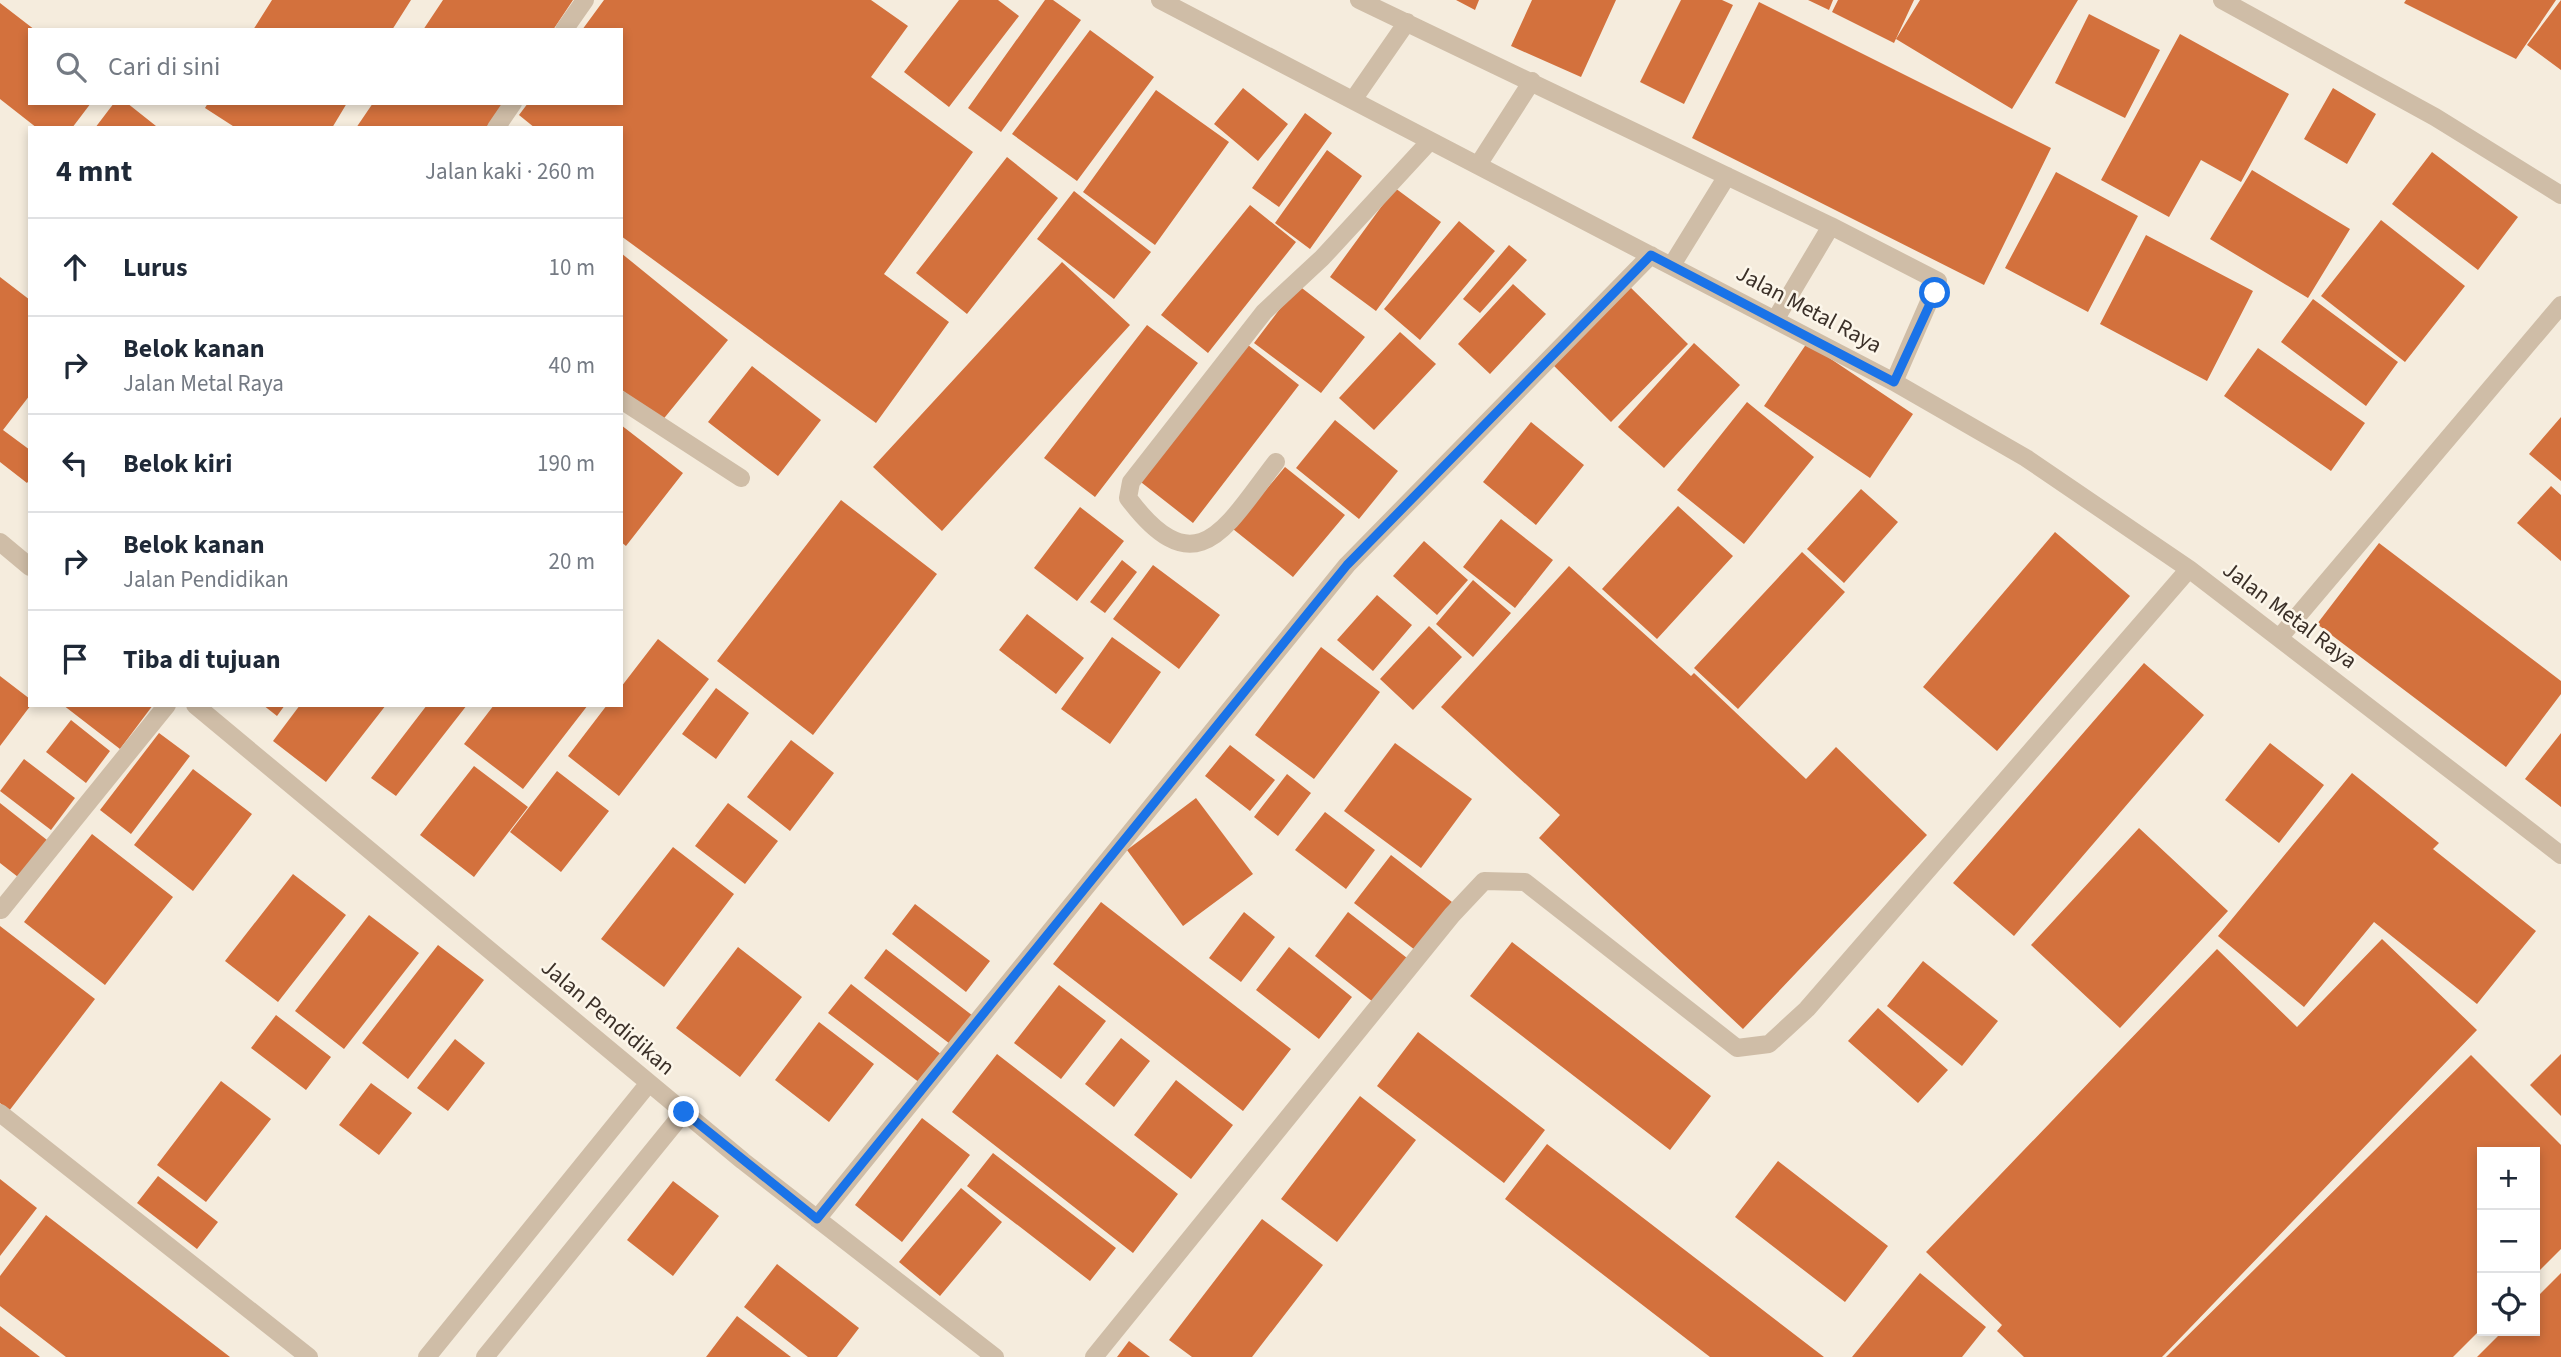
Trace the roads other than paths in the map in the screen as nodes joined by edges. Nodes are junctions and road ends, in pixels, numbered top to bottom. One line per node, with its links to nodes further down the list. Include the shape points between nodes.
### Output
1 (585, 0): 6 (street)
2 (1160, 0): 8 (street, Jalan Metal Raya)
3 (1359, 0): 5 (street)
4 (2222, 0): 14 (street, via 2435,117)
5 (1407, 22): 7 (street); 8 (street)
6 (565, 28)
7 (1532, 81): 12 (street); 13 (street)
8 (1353, 100): 11 (street, Jalan Metal Raya)
9 (512, 105): 10 (street)
10 (497, 126)
11 (1430, 141): 12 (street, Jalan Metal Raya); 22 (street, via 1322,258 1264,312 1131,482 1128,498 1144,520 1165,537 1185,545 1205,541 1223,531)
12 (1478, 166): 16 (street, Jalan Metal Raya)
13 (1727, 176): 15 (street); 17 (street)
14 (2561, 195)
15 (1831, 226): 19 (street); 20 (street, via 1938,281)
16 (1651, 255): 17 (street, Jalan Metal Raya); 35 (street, via 1347,565)
17 (1671, 265): 19 (street, Jalan Metal Raya)
18 (2561, 305): 27 (street)
19 (1775, 320): 20 (street, Jalan Metal Raya)
20 (1894, 382): 26 (street, Jalan Metal Raya, via 2026,458)
21 (623, 401): 23 (street)
22 (1276, 462)
23 (741, 478)
24 (0, 542): 25 (street)
25 (28, 565)
26 (2189, 569): 27 (street, Jalan Metal Raya); 40 (street, via 1807,1009 1769,1044 1737,1048 1525,882 1484,881)
27 (2279, 638): 30 (street, Jalan Metal Raya)
28 (165, 707): 31 (street)
29 (197, 707): 32 (street, Jalan Pendidikan)
30 (2561, 855)
31 (1, 910)
32 (649, 1083): 33 (street, Jalan Pendidikan); 37 (street)
33 (684, 1112): 35 (street, Jalan Pendidikan); 38 (street)
34 (0, 1113): 36 (street)
35 (817, 1219): 39 (street, Jalan Pendidikan)
36 (309, 1357)
37 (427, 1357)
38 (485, 1357)
39 (995, 1357)
40 (1094, 1357)

